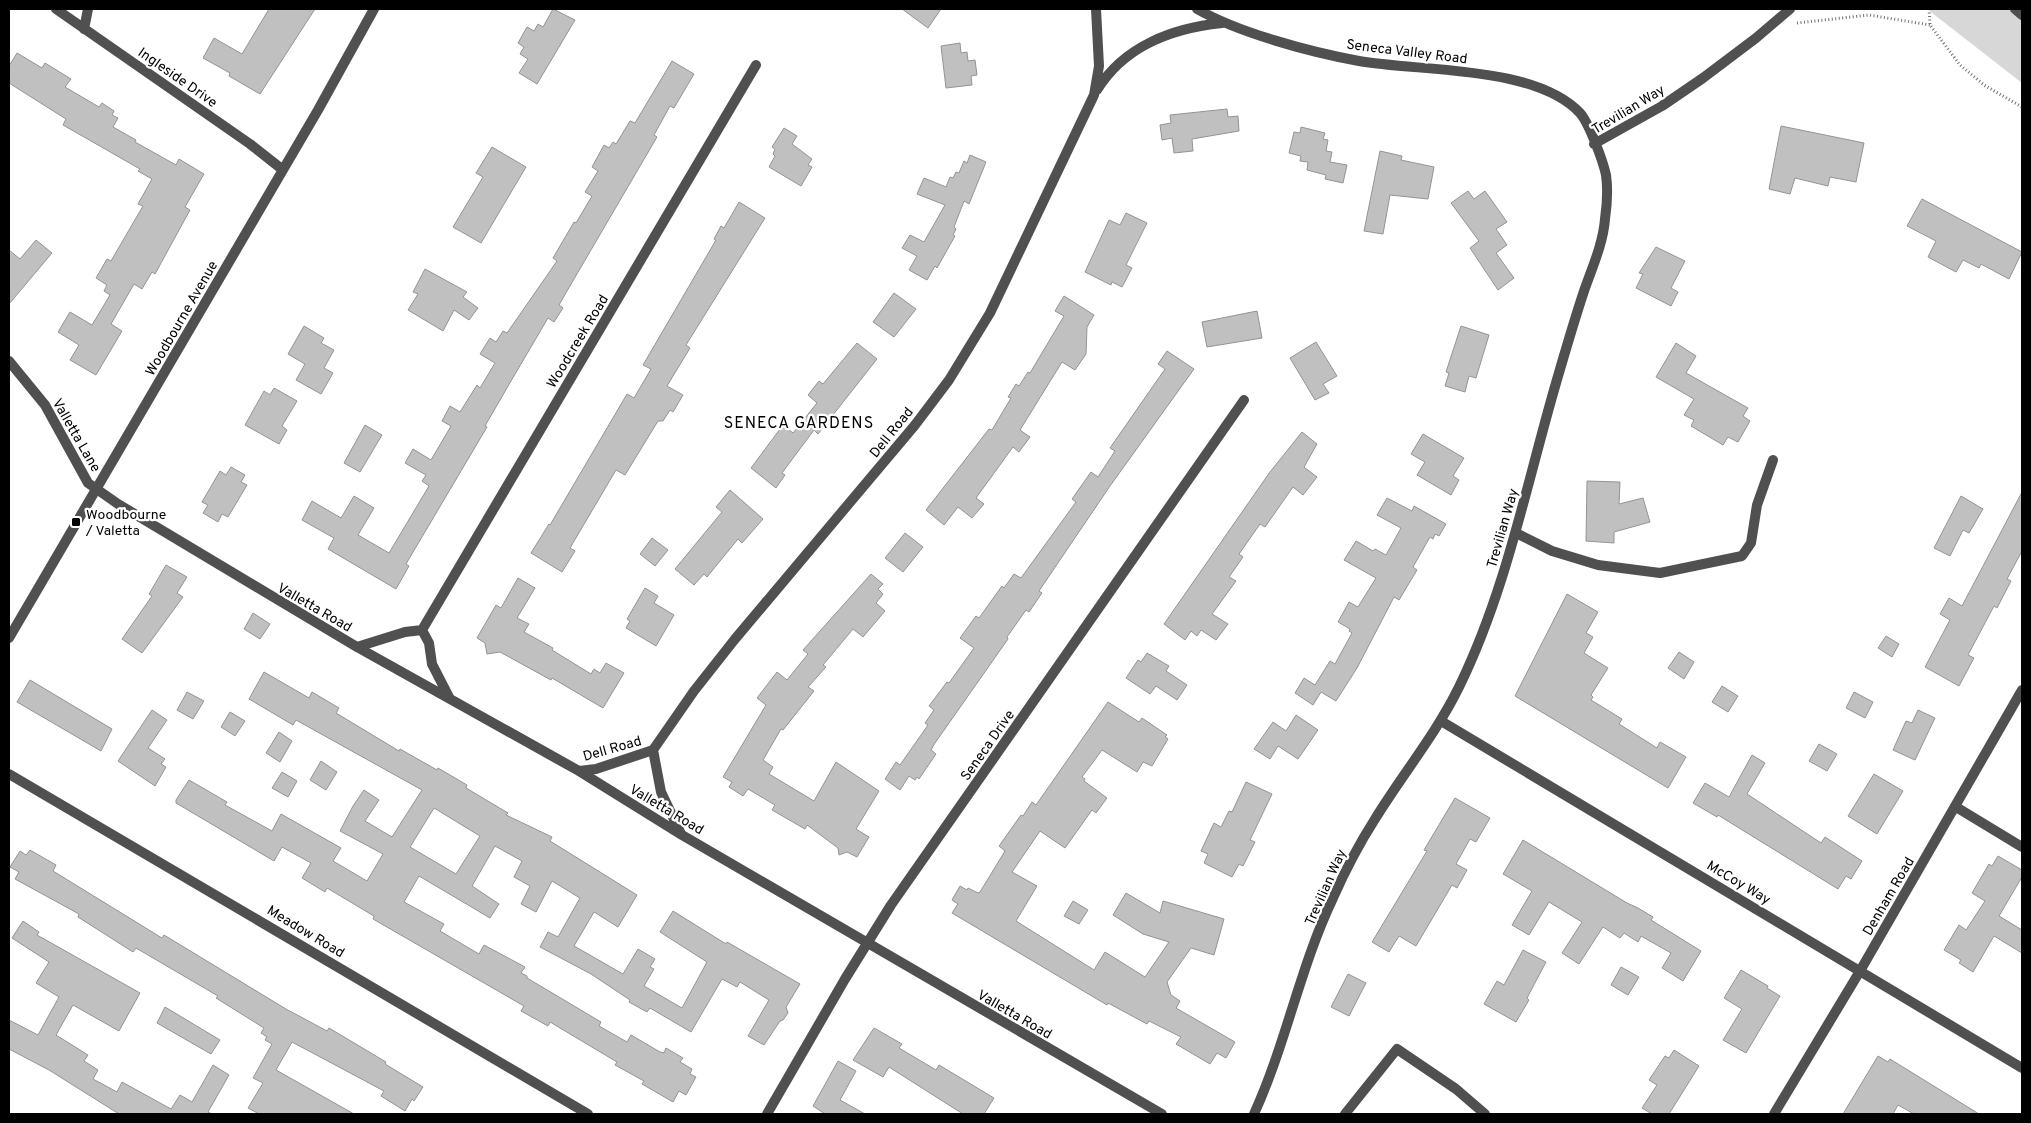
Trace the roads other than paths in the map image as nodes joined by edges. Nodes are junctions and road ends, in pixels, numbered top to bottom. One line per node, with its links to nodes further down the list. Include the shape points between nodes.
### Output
1 (56, 9): 10 (street, Ingleside Drive)
2 (88, 9): 10 (street)
3 (374, 9): 14 (street, Woodbourne Avenue)
4 (1096, 9): 12 (street, Dell Road, via 1099,66)
5 (1197, 9): 9 (street, Seneca Valley Road)
6 (2015, 9): 8 (street)
7 (1787, 11): 13 (street, Trevilian Way, via 1703,78 1662,106)
8 (2022, 15)
9 (1222, 23): 12 (street, Dell Road, via 1177,30 1148,44 1113,68); 13 (street, Seneca Valley Road, via 1314,51 1361,61 1502,77 1526,83 1553,95 1580,113)
10 (84, 29): 14 (street, Ingleside Drive, via 250,144)
11 (756, 65): 21 (street, Woodcreek Road)
12 (1094, 95): 27 (street, Dell Road, via 990,314 949,380 915,425 734,639)
13 (1594, 144): 20 (street, Trevilian Way, via 1606,175 1605,223 1546,418)
14 (282, 170): 18 (street, Woodbourne Avenue)
15 (9, 361): 18 (street, Valletta Lane, via 45,405 80,470)
16 (1244, 400): 33 (street, Seneca Drive)
17 (1773, 460): 20 (street, via 1757,505 1751,543 1742,556 1660,573 1598,565 1552,551)
18 (96, 489): 19 (street, Valletta Lane); 22 (street, Woodbourne Avenue)
19 (156, 528): 23 (street, Valletta Road)
20 (1516, 533): 26 (street, Trevilian Way, via 1498,593 1473,657)
21 (422, 630): 23 (street); 25 (street, via 429,643 432,664)
22 (9, 638)
23 (357, 647): 25 (street, Valletta Road)
24 (2022, 690): 30 (street, Denham Road)
25 (450, 700): 28 (street, Valletta Road)
26 (1441, 721): 34 (street, McCoy Way); 39 (street, Trevilian Way, via 1375,819 1345,871 1330,904 1270,1080)
27 (653, 750): 28 (street, Dell Road, via 596,769); 31 (street, Dell Road, via 661,792)
28 (579, 771): 31 (street, Valletta Road)
29 (9, 774): 36 (street, Meadow Road)
30 (1956, 807): 32 (street); 34 (street, Denham Road)
31 (682, 835): 33 (street, Valletta Road)
32 (2022, 847)
33 (867, 942): 37 (street, Seneca Drive); 38 (street, Valletta Road)
34 (1860, 971): 35 (street, McCoy Way); 42 (street, Denham Road)
35 (2022, 1068)
36 (588, 1114)
37 (767, 1114)
38 (1162, 1114)
39 (1254, 1114)
40 (1344, 1114): 41 (street, via 1397,1050)
41 (1486, 1114)
42 (1774, 1114)

